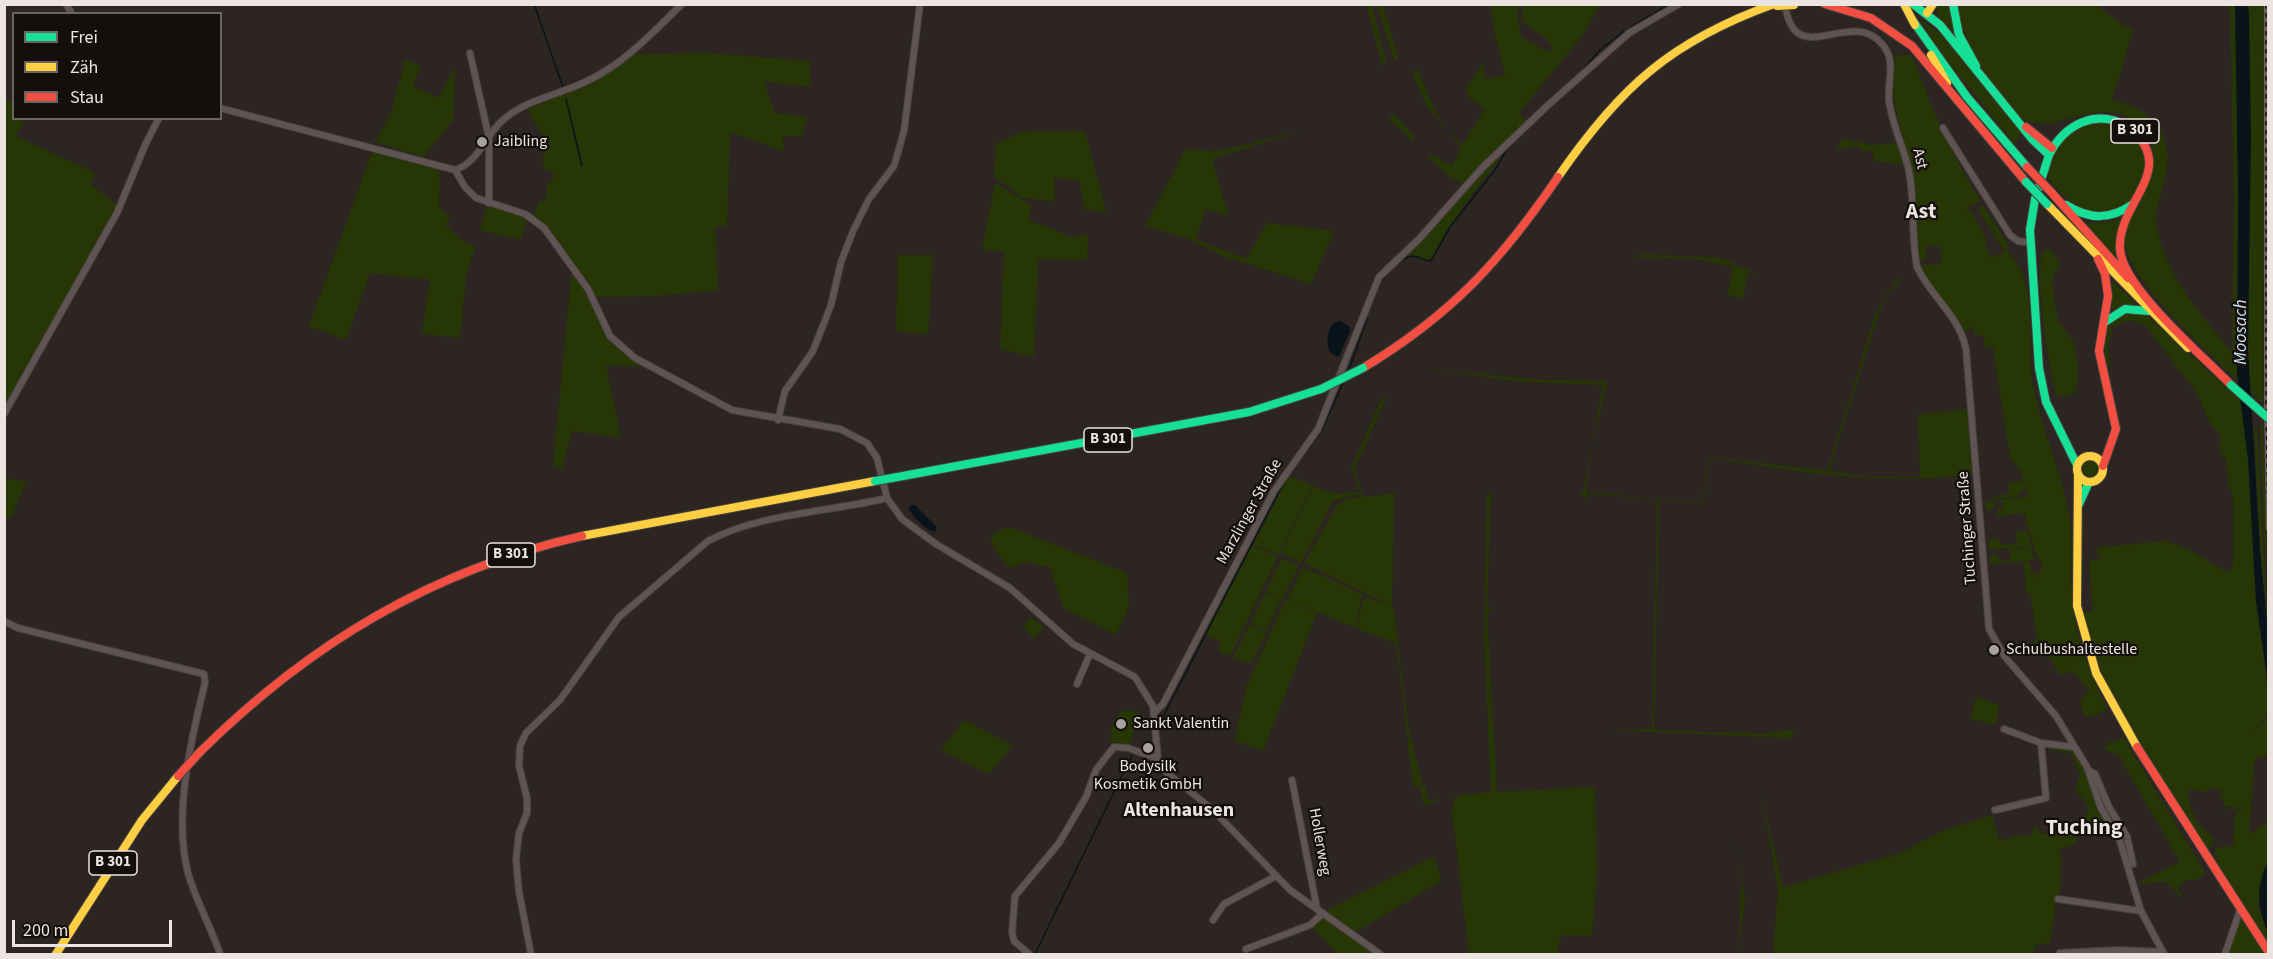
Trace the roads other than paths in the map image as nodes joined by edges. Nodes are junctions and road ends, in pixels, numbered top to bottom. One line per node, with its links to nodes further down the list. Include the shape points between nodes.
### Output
1 (682, 4): 19 (street, via 612,67 520,109)
2 (920, 4): 39 (street, via 904,131 894,166 869,199 853,231 813,351 785,391)
3 (1679, 4): 52 (street, Marzlinger Straße, via 1613,46 1483,167 1414,244 1381,274 1318,429 1280,480 1163,704)
4 (1825, 4): 15 (main road, B 301, via 1856,12 1899,35)
5 (1904, 4): 12 (main road)
6 (1912, 4): 11 (main road)
7 (1933, 4): 11 (main road)
8 (1953, 4): 14 (main road, via 1959,34)
9 (1779, 5): 10 (main road, B 301, bridge); 32 (street, Ast, via 1790,27 1800,35 1814,38 1863,31 1882,43 1890,59 1889,102 1909,170); 71 (main road, B 301, bridge, via 1728,21 1687,42 1635,82 1595,127 1518,234 1475,284 1419,332 1321,389 1226,417 618,528 536,548 487,563 409,597 346,631 277,680 230,721 178,776 142,820)
10 (1796, 5)
11 (1927, 13): 14 (main road)
12 (1912, 19): 15 (main road, B 301); 27 (main road, B 301, bridge, via 1967,97)
13 (470, 53): 17 (street)
14 (1978, 72): 20 (main road)
15 (1953, 92): 31 (main road, B 301, bridge, via 1986,136)
16 (222, 109): 26 (street)
17 (486, 118): 19 (street); 24 (street)
18 (158, 120): 37 (street, via 117,213)
19 (499, 124): 24 (street)
20 (2021, 124): 23 (main road); 25 (main road, via 2036,143)
21 (1943, 128): 30 (street, via 2010,235)
22 (2061, 133): 23 (main road, B 301); 25 (main road); 29 (main road, B 301, via 2076,124 2099,119 2134,130 2145,146 2149,164 2145,185)
23 (2039, 136): 25 (main road)
24 (489, 138): 26 (street, via 469,162); 28 (street)
25 (2051, 151): 30 (main road, via 2033,207)
26 (455, 170): 28 (street, via 468,191)
27 (2058, 201): 29 (main road, B 301, via 2079,214 2096,218 2115,216); 33 (main road, B 301)
28 (489, 203): 39 (street, via 525,214 548,232 588,289 608,333 625,351 732,410)
29 (2133, 204): 33 (main road, B 301, via 2119,244 2124,267)
30 (2031, 243): 40 (main road, via 2039,368 2046,402)
31 (2098, 259): 34 (main road, B 301); 35 (main road, B 301, via 2108,287)
32 (1917, 267): 55 (street, Tuchinger Straße, via 1928,288 1957,323 1966,350 1990,633 2005,657 2056,716)
33 (2136, 287): 36 (main road, B 301)
34 (2149, 311): 35 (main road, via 2128,307); 36 (main road, B 301)
35 (2103, 325): 41 (main road, B 301, via 2099,351 2116,419)
36 (2231, 385): 38 (main road, B 301, bridge)
37 (4, 414)
38 (2268, 418)
39 (778, 420): 47 (street, via 840,429 867,443 877,458)
40 (2063, 437): 42 (main road); 43 (main road)
41 (2113, 443): 42 (main road); 44 (main road, B 301)
42 (2090, 456): 43 (main road); 44 (main road)
43 (2077, 465): 45 (main road)
44 (2103, 466): 46 (main road, via 2101,476)
45 (2078, 476): 46 (main road); 48 (main road)
46 (2089, 482): 48 (main road)
47 (887, 498): 50 (street, via 902,519 928,539 1005,584 1059,633); 73 (street, via 759,522 725,531 708,541 619,617 560,700 526,733 520,746 519,766 527,813 519,833 516,859)
48 (2079, 504): 63 (main road, via 2077,606 2096,673 2132,739)
49 (4, 621): 72 (street, via 18,628 204,674 206,683 191,739 184,806 185,856 191,883)
50 (1090, 654): 51 (street); 52 (street, via 1135,677 1149,695)
51 (1077, 684)
52 (1155, 712): 56 (street)
53 (2004, 729): 54 (street)
54 (2041, 743): 55 (street); 59 (street, via 2046,798)
55 (2074, 747): 57 (street, Tuchinger Straße)
56 (1158, 759): 61 (street, via 1167,773 1212,809); 74 (street, via 1114,747 1096,770 1086,797 1059,843 1015,896 1012,932 1014,940)
57 (2089, 771): 60 (street, Tuchinger Straße, via 2095,774 2127,836); 65 (street, Tuchinger Straße, via 2101,808 2120,841)
58 (1292, 780): 64 (street, Hollerweg)
59 (1995, 810)
60 (2133, 864)
61 (1276, 876): 64 (street); 66 (street, via 1224,904)
62 (2058, 900): 65 (street)
63 (2240, 910): 68 (main road); 76 (street)
64 (1320, 911): 67 (street, via 1310,925); 75 (street)
65 (2141, 911): 70 (street, Tuchinger Straße)
66 (1213, 920)
67 (1246, 949)
68 (2268, 951)
69 (2060, 953): 70 (street)
70 (2163, 953)
71 (56, 954)
72 (220, 954)
73 (531, 954)
74 (1029, 954)
75 (1380, 954)
76 (2225, 954)

